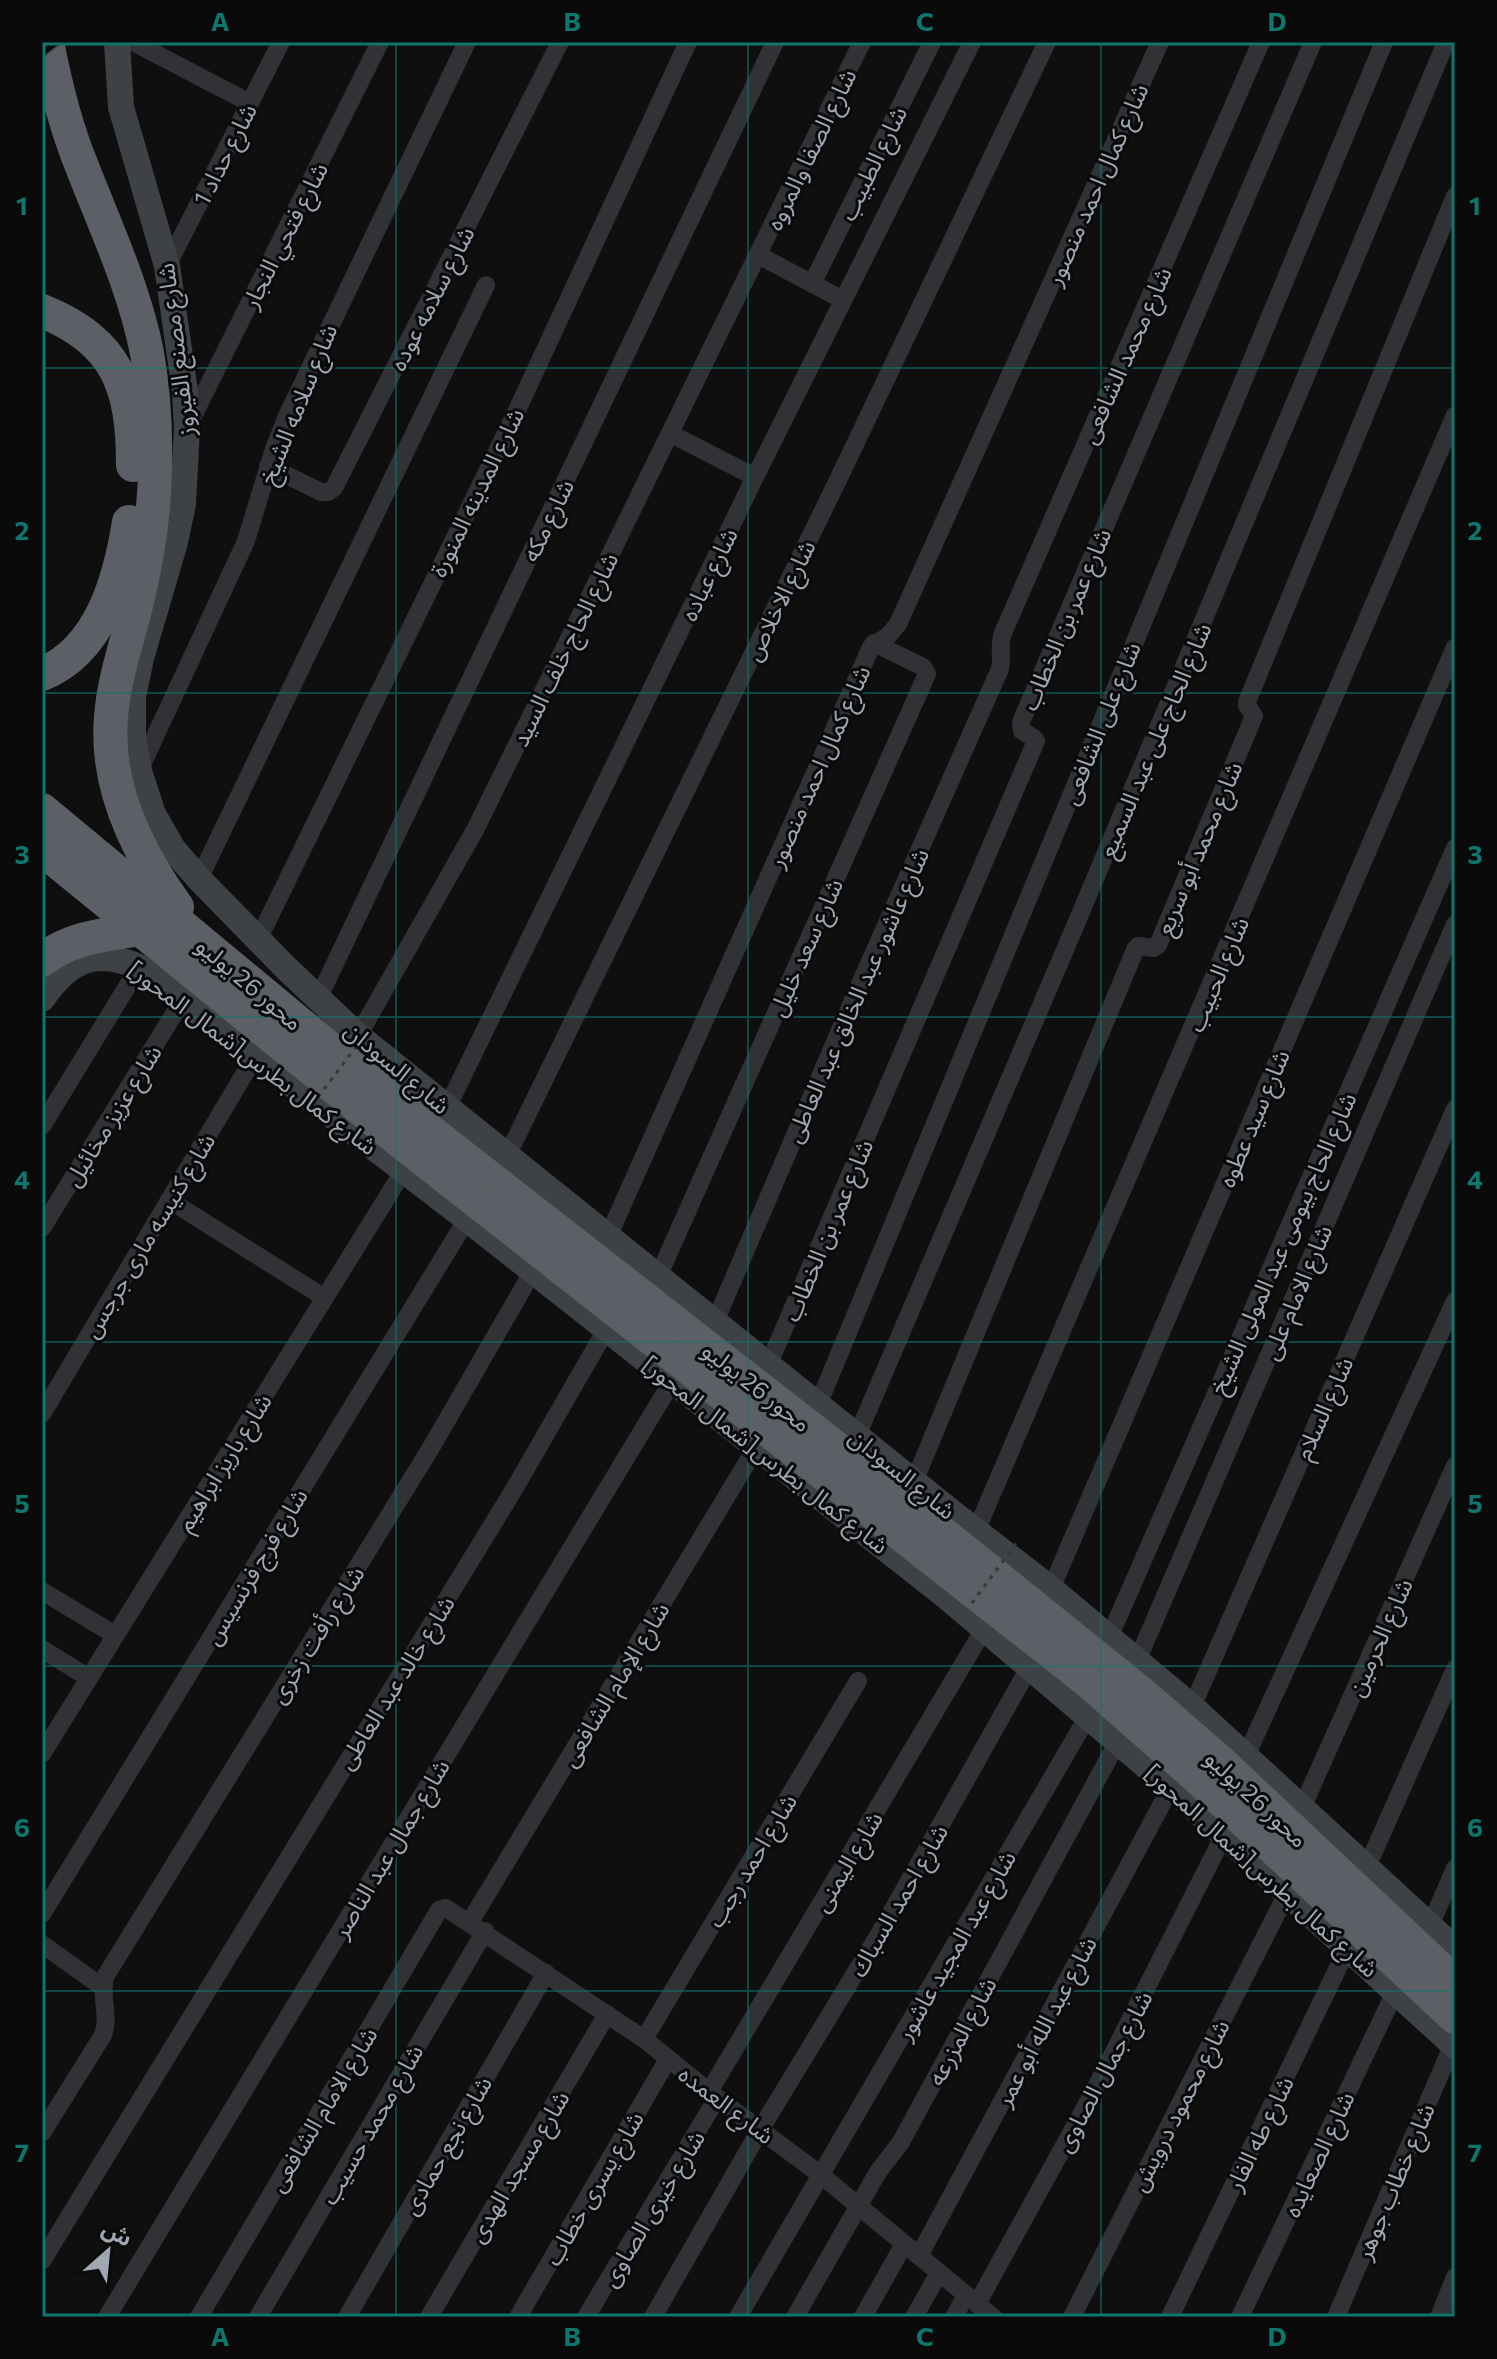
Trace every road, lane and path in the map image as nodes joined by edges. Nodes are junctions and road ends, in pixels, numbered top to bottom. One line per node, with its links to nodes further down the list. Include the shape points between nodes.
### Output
1 (47, 42): 43 (highway, via 80,161 131,295 147,353 154,413 150,534 114,690 111,750 137,844)
2 (117, 42): 22 (street, شارع مصنع الفيروز, via 121,107)
3 (133, 42): 19 (street)
4 (281, 42): 19 (street, شارع حداد 1)
5 (380, 42): 28 (street, شارع فتحي النجار)
6 (467, 42): 30 (street, شارع سلامه الشيخ, via 329,325)
7 (560, 42): 30 (street, شارع سلامه عوده, via 334,488 321,492)
8 (688, 42): 44 (street, شارع المدينه المنورة, via 512,421)
9 (775, 42): 48 (street, شارع مكه)
10 (862, 42): 21 (street, شارع الصفا والمروه)
11 (932, 42): 23 (street, شارع الطبيب)
12 (972, 42): 25 (street, شارع عباده)
13 (1047, 42): 56 (street, شارع الاخلاص)
14 (1160, 42): 32 (street, شارع كمال احمد منصور, via 898,624)
15 (1261, 42): 34 (street, شارع محمد الشافعى, via 1003,633)
16 (1313, 42): 68 (street, شارع عمر بن الخطاب, via 1021,722 1022,731 1036,741)
17 (1384, 42): 70 (street, شارع على الشافعى)
18 (1446, 42): 72 (street, شارع الحاج على عبد السميع)
19 (250, 103): 22 (street, شارع حداد 1)
20 (1455, 196): 75 (street, شارع محمد أبو سريع, via 1247,702 1254,716 1164,930 1156,947 1135,950)
21 (758, 255): 23 (street); 29 (street, شارع الحاج خلف السيد)
22 (167, 266): 28 (street, شارع مصنع الفيروز)
23 (812, 284): 25 (street)
24 (486, 285): 40 (street)
25 (843, 300): 31 (street, شارع عباده)
26 (42, 311): 35 (highway, via 70,322 97,342 117,370 128,401 133,443 128,525 107,606 85,642)
27 (1455, 415): 76 (street, شارع الحبيب)
28 (187, 428): 36 (street, شارع مصنع الفيروز, via 183,504 133,697)
29 (671, 434): 31 (street); 50 (street, شارع الحاج خلف السيد, via 475,830)
30 (268, 466): 36 (street, شارع سلامه الشيخ, via 246,541)
31 (755, 477): 53 (street, شارع عباده)
32 (874, 643): 61 (street, شارع كمال احمد منصور); 63 (street, شارع سعد خليل, via 923,667 927,674)
33 (1455, 647): 78 (street, شارع سيد عطوه)
34 (1000, 669): 66 (street, شارع عاشور عبد الخالق عبد العاطى)
35 (42, 674)
36 (139, 771): 40 (street, شارع مصنع الفيروز, via 153,814)
37 (42, 810): 43 (highway, محور 26 يوليو)
38 (1455, 848): 83 (street, شارع الحاج بيومى عبد المولى الشيخ)
39 (42, 849): 42 (highway, محور 26 يوليو)
40 (199, 879): 44 (street, شارع السودان)
41 (1455, 924): 85 (street, شارع الامام على)
42 (140, 929): 45 (highway, via 86,938); 113 (highway, محور 26 يوليو, via 404,1144 1088,1681 1207,1786)
43 (193, 935): 109 (highway, محور 26 يوليو, via 418,1122 1132,1686)
44 (258, 940): 48 (street, شارع السودان)
45 (42, 960)
46 (139, 967): 47 (street, شارع كمال بطرس[شمال المحور], via 121,959 83,960 66,970); 49 (street, شارع كمال بطرس[شمال المحور]); 55 (street)
47 (42, 999)
48 (318, 999): 50 (street, شارع السودان)
49 (182, 1001): 51 (street, شارع كمال بطرس[شمال المحور]); 60 (street, شارع عزيز مخائيل)
50 (364, 1032): 52 (path, bridge); 53 (street, شارع السودان)
51 (255, 1056): 57 (street, شارع كمال بطرس[شمال المحور]); 58 (street, شارع كنيسه مارى جرجس)
52 (318, 1097)
53 (447, 1108): 56 (street, شارع السودان)
54 (1455, 1109): 90 (street, شارع السلام)
55 (42, 1126)
56 (507, 1156): 61 (street, شارع السودان)
57 (404, 1170): 59 (street, شارع كمال بطرس[شمال المحور]); 64 (street, شارع باريز ابراهيم)
58 (169, 1200): 64 (street); 71 (street, شارع كنيسه مارى جرجس)
59 (467, 1219): 62 (street, شارع كمال بطرس[شمال المحور]); 102 (street, شارع فرج فرنسيس)
60 (42, 1228)
61 (608, 1237): 63 (street, شارع السودان)
62 (533, 1271): 67 (street, شارع كمال بطرس[شمال المحور]); 110 (street, شارع رأفت زخرى, via 432,1446 105,1977)
63 (658, 1277): 66 (street, شارع السودان)
64 (325, 1298): 82 (street, شارع باريز ابراهيم)
65 (1455, 1301): 94 (street)
66 (715, 1322): 68 (street, شارع السودان)
67 (607, 1328): 69 (street, شارع كمال بطرس[شمال المحور]); 123 (street, شارع خالد عبد العاطى, via 513,1491)
68 (768, 1366): 70 (street, شارع السودان)
69 (673, 1380): 73 (street, شارع كمال بطرس[شمال المحور]); 127 (street, شارع جمال عبد الناصر)
70 (818, 1405): 72 (street, شارع السودان)
71 (42, 1414)
72 (857, 1436): 75 (street, شارع السودان)
73 (757, 1446): 81 (street, شارع كمال بطرس[شمال المحور]); 103 (street, شارع الإمام الشافعى)
74 (1455, 1466): 96 (street, شارع الحرمين)
75 (914, 1482): 76 (street, شارع السودان)
76 (976, 1531): 78 (street, شارع السودان)
77 (1017, 1542): 80 (path, bridge)
78 (1051, 1589): 83 (street, شارع السودان)
79 (42, 1591): 82 (street)
80 (972, 1603)
81 (984, 1629): 86 (street, شارع كمال بطرس[شمال المحور]); 116 (street, شارع اليمنى)
82 (115, 1635): 88 (street, شارع باريز ابراهيم)
83 (1109, 1638): 85 (street, شارع السودان)
84 (42, 1649): 88 (street)
85 (1137, 1661): 90 (street, شارع السودان)
86 (1030, 1666): 91 (street, شارع كمال بطرس[شمال المحور]); 117 (street, شارع احمد السباك, via 868,1954)
87 (1455, 1669): 98 (street)
88 (89, 1678): 93 (street, شارع باريز ابراهيم)
89 (858, 1681): 114 (street, شارع احمد رجب)
90 (1192, 1707): 94 (street, شارع السودان)
91 (1088, 1716): 92 (street, شارع كمال بطرس[شمال المحور]); 119 (street, شارع عبد المجيد عاشور)
92 (1118, 1741): 95 (street, شارع كمال بطرس[شمال المحور]); 120 (street, شارع المزرعه, via 901,2142)
93 (42, 1754)
94 (1246, 1756): 96 (street, شارع السودان)
95 (1171, 1787): 97 (street, شارع كمال بطرس[شمال المحور]); 122 (street, شارع عبد الله أبو عمر)
96 (1302, 1808): 98 (street, شارع السودان)
97 (1224, 1835): 100 (street, شارع كمال بطرس[شمال المحور]); 126 (street, شارع جمال الصاوى, via 1093,2093)
98 (1367, 1867): 104 (street, شارع السودان)
99 (1455, 1868): 104 (street)
100 (1287, 1893): 106 (street, شارع كمال بطرس[شمال المحور]); 141 (street, شارع محمود درويش)
101 (449, 1909): 103 (street, شارع العمده); 128 (street, شارع الامام الشافعى, via 439,1910)
102 (42, 1914)
103 (477, 1926): 108 (street, شارع العمده); 129 (street, شارع محمد حسيب)
104 (1430, 1926): 107 (street, شارع السودان)
105 (42, 1944): 110 (street)
106 (1347, 1949): 111 (street, شارع كمال بطرس[شمال المحور]); 142 (street, شارع طه الفار)
107 (1455, 1949)
108 (546, 1973): 112 (street, شارع العمده); 130 (street, شارع نجع حمادى)
109 (1455, 1983)
110 (103, 1992): 118 (street, via 103,2035)
111 (1395, 1992): 113 (street, شارع كمال بطرس[شمال المحور]); 143 (street, شارع الصعايده)
112 (607, 2014): 114 (street, شارع العمده); 131 (street, شارع مسجد الهدى)
113 (1454, 2036): 144 (street, شارع خطاب جوهر)
114 (644, 2039): 115 (street, شارع العمده)
115 (668, 2059): 116 (street, شارع العمده); 132 (street, شارع يسرى خطاب)
116 (713, 2095): 117 (street, شارع العمده); 133 (street, شارع خيرى الصاوى)
117 (760, 2130): 119 (street, شارع العمده); 134 (street, شارع احمد السباك)
118 (42, 2133)
119 (821, 2175): 120 (street, شارع العمده); 135 (street, شارع عبد المجيد عاشور)
120 (858, 2205): 121 (street, شارع العمده); 136 (street, شارع المزرعه)
121 (904, 2244): 122 (street, شارع العمده); 137 (street)
122 (919, 2256): 124 (street, شارع العمده)
123 (42, 2261)
124 (939, 2273): 126 (street, شارع العمده); 138 (street)
125 (1455, 2277): 145 (street)
126 (972, 2300): 139 (street, شارع جمال الصاوى); 140 (street, شارع العمده)
127 (107, 2317)
128 (199, 2317)
129 (258, 2317)
130 (347, 2317)
131 (429, 2317)
132 (518, 2317)
133 (586, 2317)
134 (653, 2317)
135 (738, 2317)
136 (795, 2317)
137 (863, 2317)
138 (914, 2317)
139 (954, 2317)
140 (993, 2317)
141 (1072, 2317)
142 (1170, 2317)
143 (1240, 2317)
144 (1336, 2317)
145 (1439, 2317)

